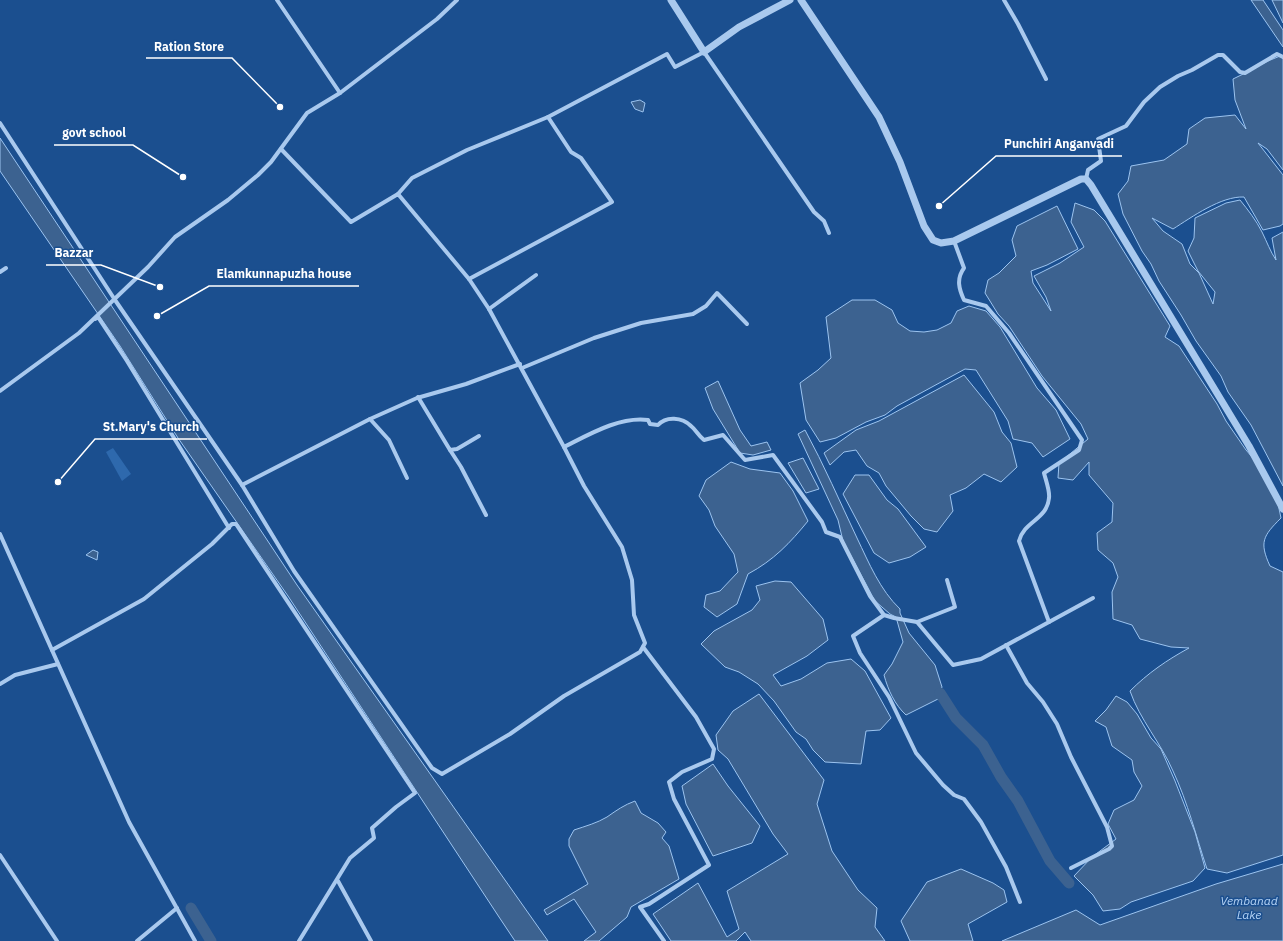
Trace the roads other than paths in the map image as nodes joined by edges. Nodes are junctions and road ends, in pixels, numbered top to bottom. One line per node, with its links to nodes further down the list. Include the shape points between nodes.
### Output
1 (276, 0): 10 (street)
2 (457, 0): 10 (street, via 437,19)
3 (671, 0): 7 (street)
4 (790, 0): 7 (street, via 739,27)
5 (801, 0): 17 (street, via 879,117 900,162 924,226 933,240)
6 (1004, 0): 9 (street)
7 (704, 52): 11 (street, via 675,67 667,54); 16 (street, via 814,212 824,221)
8 (1283, 57): 14 (street, via 1277,54 1245,74 1222,55 1218,55 1178,76 1144,102 1126,126 1098,139 1101,161 1088,170)
9 (1046, 79)
10 (340, 93): 13 (street, via 308,113)
11 (548, 117): 15 (street, via 467,150 412,178); 21 (street, via 570,152 581,158 612,202)
12 (0, 123): 22 (street)
13 (281, 149): 15 (street, via 351,222); 22 (street, via 258,175 228,200 175,237)
14 (1086, 179): 17 (street, via 1081,179); 35 (street, via 1245,439)
15 (398, 194): 21 (street)
16 (829, 234)
17 (954, 241): 43 (street, via 963,262 964,268 958,281 964,300 986,306 1009,333 1082,440 1079,450 1044,473 1049,497 1047,510 1021,532 1019,541)
18 (6, 268): 19 (street)
19 (0, 272)
20 (536, 274): 23 (street)
21 (469, 279): 23 (street)
22 (115, 300): 25 (street); 34 (street)
23 (489, 308): 26 (street)
24 (747, 324): 26 (street, via 717,293 706,306 693,314 641,323)
25 (78, 332): 27 (street); 37 (street, via 98,317 125,356)
26 (521, 366): 28 (street); 31 (street)
27 (0, 391)
28 (418, 397): 29 (street); 32 (street)
29 (370, 419): 33 (street, via 389,440); 34 (street)
30 (479, 436): 32 (street, via 457,450)
31 (564, 447): 41 (street, via 614,425 638,418 658,425 662,420 670,418 690,425 704,440 722,435 745,460 773,455 822,522 826,532 840,537 870,596); 45 (street, via 584,486 622,546 632,580 634,615 645,643)
32 (450, 450): 36 (street)
33 (407, 478)
34 (242, 485): 45 (street, via 299,577 432,768 442,774 510,734 564,696 640,652)
35 (1283, 509)
36 (486, 515)
37 (229, 528): 46 (street, via 144,599); 51 (street, via 236,524 415,793 372,828 374,838 350,858)
38 (0, 534): 46 (street)
39 (948, 580): 42 (street, via 955,607)
40 (1093, 598): 43 (street)
41 (884, 615): 42 (street); 52 (street, via 853,636 860,653 889,697 916,753 943,785 954,795 964,799 981,822 1006,867)
42 (917, 622): 44 (street, via 953,665 981,659)
43 (1049, 622): 44 (street)
44 (1006, 645): 50 (street, via 1027,682 1057,724 1107,827 1112,846 1109,850)
45 (643, 647): 59 (street, via 696,717 714,749 712,759 682,772 669,782 674,799 709,865 649,904 640,907)
46 (52, 650): 47 (street)
47 (58, 664): 48 (street, via 15,675); 53 (street, via 129,822)
48 (0, 684)
49 (0, 855): 54 (street)
50 (1071, 868)
51 (338, 881): 57 (street); 58 (street)
52 (1020, 902)
53 (177, 908): 55 (street); 56 (street)
54 (57, 941)
55 (137, 941)
56 (195, 941)
57 (299, 941)
58 (371, 941)
59 (664, 941)

